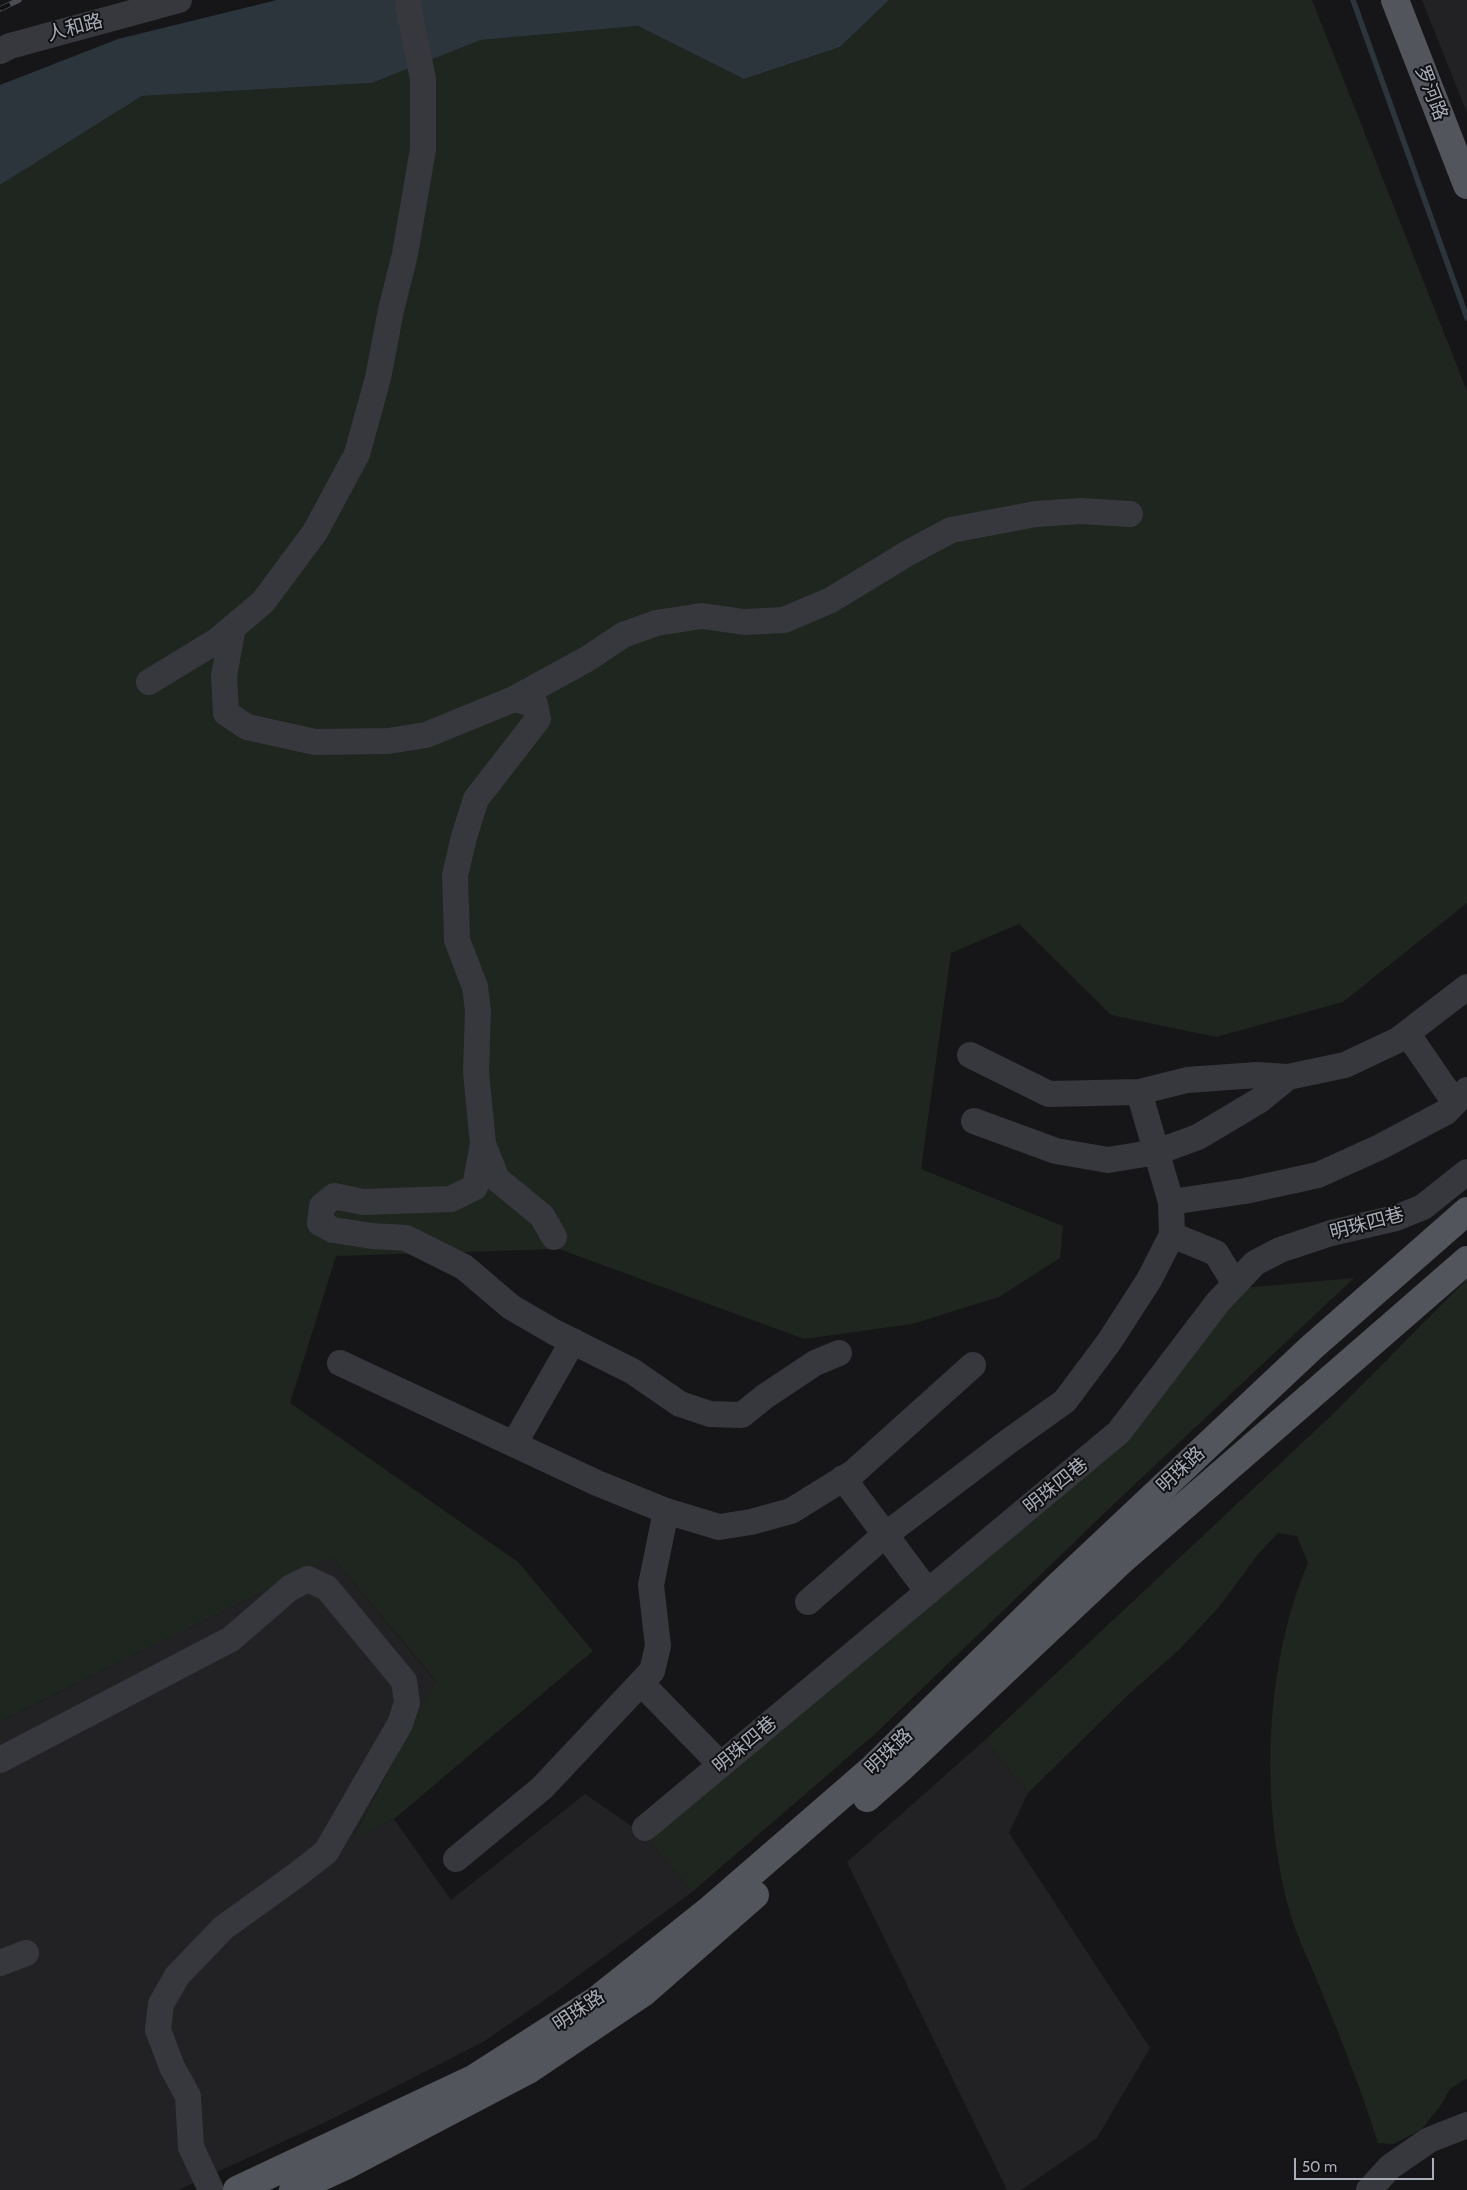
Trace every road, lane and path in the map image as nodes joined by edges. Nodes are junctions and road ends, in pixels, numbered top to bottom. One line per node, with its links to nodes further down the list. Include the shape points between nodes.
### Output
1 (179, 0): 4 (street, 人和路)
2 (409, 0): 7 (street, via 423,79 423,148 405,254 378,378 357,454 315,532 263,602)
3 (1395, 0): 5 (main road, 罗河路)
4 (0, 51)
5 (1467, 185)
6 (1130, 514): 9 (street, via 1081,511 1036,514 951,530 831,600 784,620 744,622 702,616 656,623 623,635)
7 (233, 628): 8 (street); 9 (street, via 224,676 226,714 248,727 315,742 388,741 426,735)
8 (149, 682)
9 (514, 699): 17 (street, via 535,704 538,719 476,799 455,875 457,940 476,987 476,1072)
10 (1467, 987): 11 (street)
11 (1407, 1033): 13 (street, via 1345,1065); 15 (street)
12 (970, 1055): 14 (street, via 1049,1094)
13 (1288, 1077): 14 (street, via 1257,1075 1186,1080); 18 (street, via 1260,1100 1198,1137)
14 (1139, 1092): 18 (street)
15 (1461, 1096): 20 (street, via 1446,1112 1318,1175 1245,1191)
16 (974, 1121): 18 (street, via 1056,1151 1108,1160)
17 (483, 1144): 23 (street, via 497,1179 542,1216); 26 (street, via 475,1187 451,1199 363,1202 334,1196 322,1206 320,1223 333,1230 406,1238 464,1267 511,1307)
18 (1157, 1152): 20 (street)
19 (1467, 1172): 25 (street, 明珠四巷, via 1424,1207 1396,1218 1332,1233 1280,1250 1255,1263)
20 (1171, 1202): 22 (street)
21 (1467, 1210): 45 (main road, 明珠路, via 1312,1347 1063,1581 873,1768 708,1911 598,1999 472,2079)
22 (1172, 1235): 25 (street, via 1216,1253); 33 (street, via 1149,1280 1065,1401)
23 (554, 1237)
24 (1467, 1260): 46 (main road, 明珠路, via 1120,1561 901,1768 643,1993 530,2069)
25 (1235, 1284): 34 (street, 明珠四巷, via 1119,1432)
26 (573, 1341): 27 (street, via 632,1371 680,1404 710,1414 742,1415 816,1363); 30 (street)
27 (839, 1353)
28 (340, 1363): 30 (street)
29 (973, 1365): 31 (street, via 854,1472)
30 (514, 1444): 32 (street)
31 (843, 1478): 32 (street, via 791,1511 751,1522 719,1527); 33 (street)
32 (666, 1511): 36 (street, via 651,1585 658,1646 652,1671)
33 (886, 1535): 34 (street); 35 (street)
34 (928, 1592): 38 (street, 明珠四巷)
35 (808, 1602)
36 (640, 1683): 38 (street); 40 (street, via 542,1788)
37 (0, 1760): 44 (street, via 231,1639 290,1588 308,1579 327,1588 404,1681 407,1703 400,1724 326,1852 223,1928 177,1976 162,2004 158,2030 172,2067 188,2096 191,2147)
38 (721, 1765): 39 (street, 明珠四巷)
39 (645, 1828)
40 (456, 1859)
41 (26, 1953): 42 (street)
42 (0, 1962)
43 (1467, 2125): 47 (street, via 1429,2140 1390,2167)
44 (211, 2190)
45 (237, 2190)
46 (293, 2190)
47 (1369, 2190)

